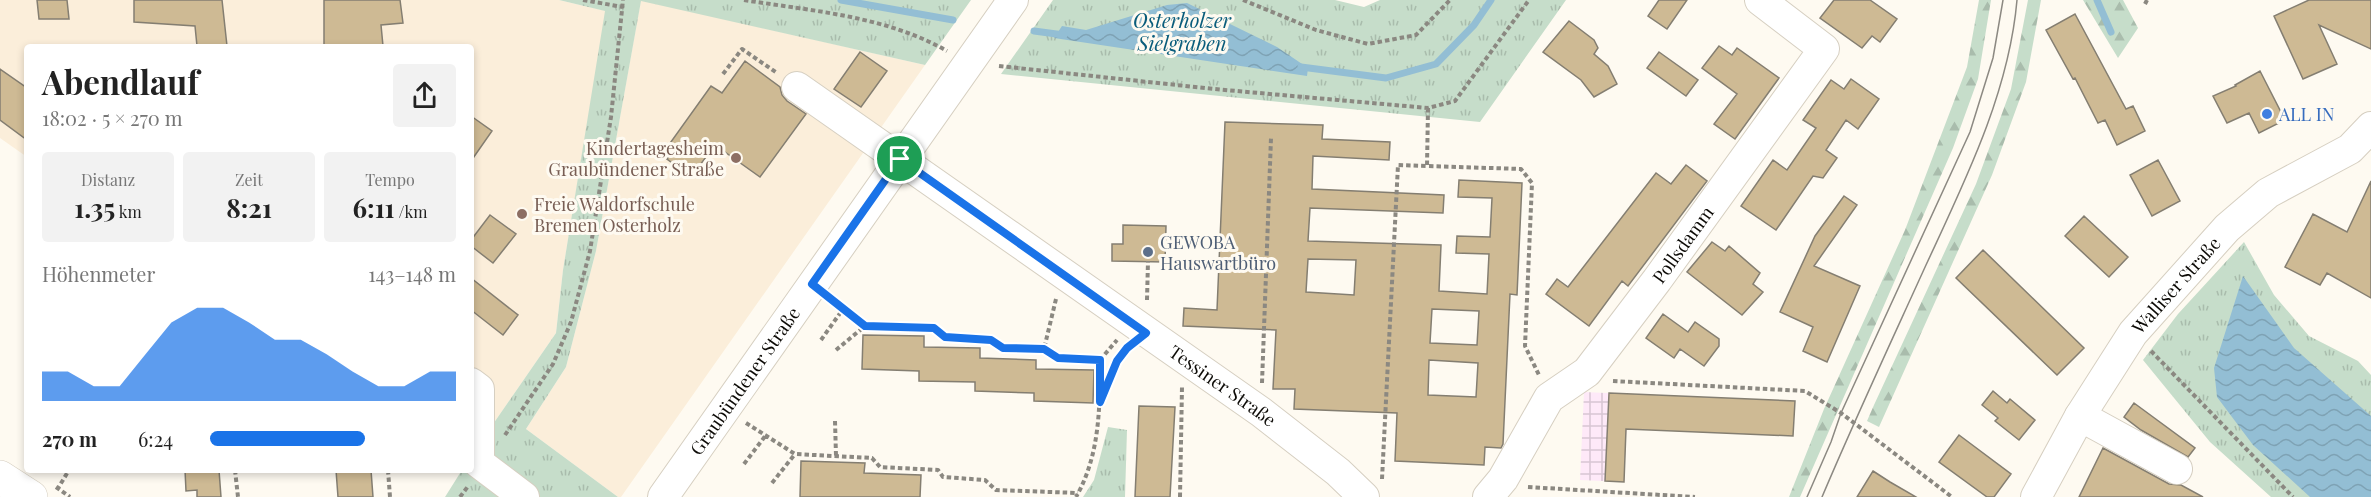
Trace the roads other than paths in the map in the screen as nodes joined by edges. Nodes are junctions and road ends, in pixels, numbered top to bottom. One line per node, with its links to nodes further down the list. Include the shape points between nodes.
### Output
1 (1013, 0): 5 (street, Graubündener Straße)
2 (1760, 0): 11 (street, Pollsdamm, via 1824,49 1587,372 1549,398)
3 (797, 87): 5 (street, Tessiner Straße)
4 (2371, 127): 7 (street, Walliser Straße, via 2350,149 2268,193 2228,228 2133,333)
5 (900, 159): 12 (street, Tessiner Straße, via 1261,412 1338,472); 15 (street, Graubündener Straße)
6 (474, 385): 8 (street, via 479,389)
7 (2080, 416): 9 (street); 16 (street, Walliser Straße)
8 (478, 462): 14 (street)
9 (2177, 469)
10 (0, 477): 13 (main road)
11 (1496, 488)
12 (1373, 491)
13 (31, 497)
14 (524, 497)
15 (663, 497)
16 (2036, 497)

